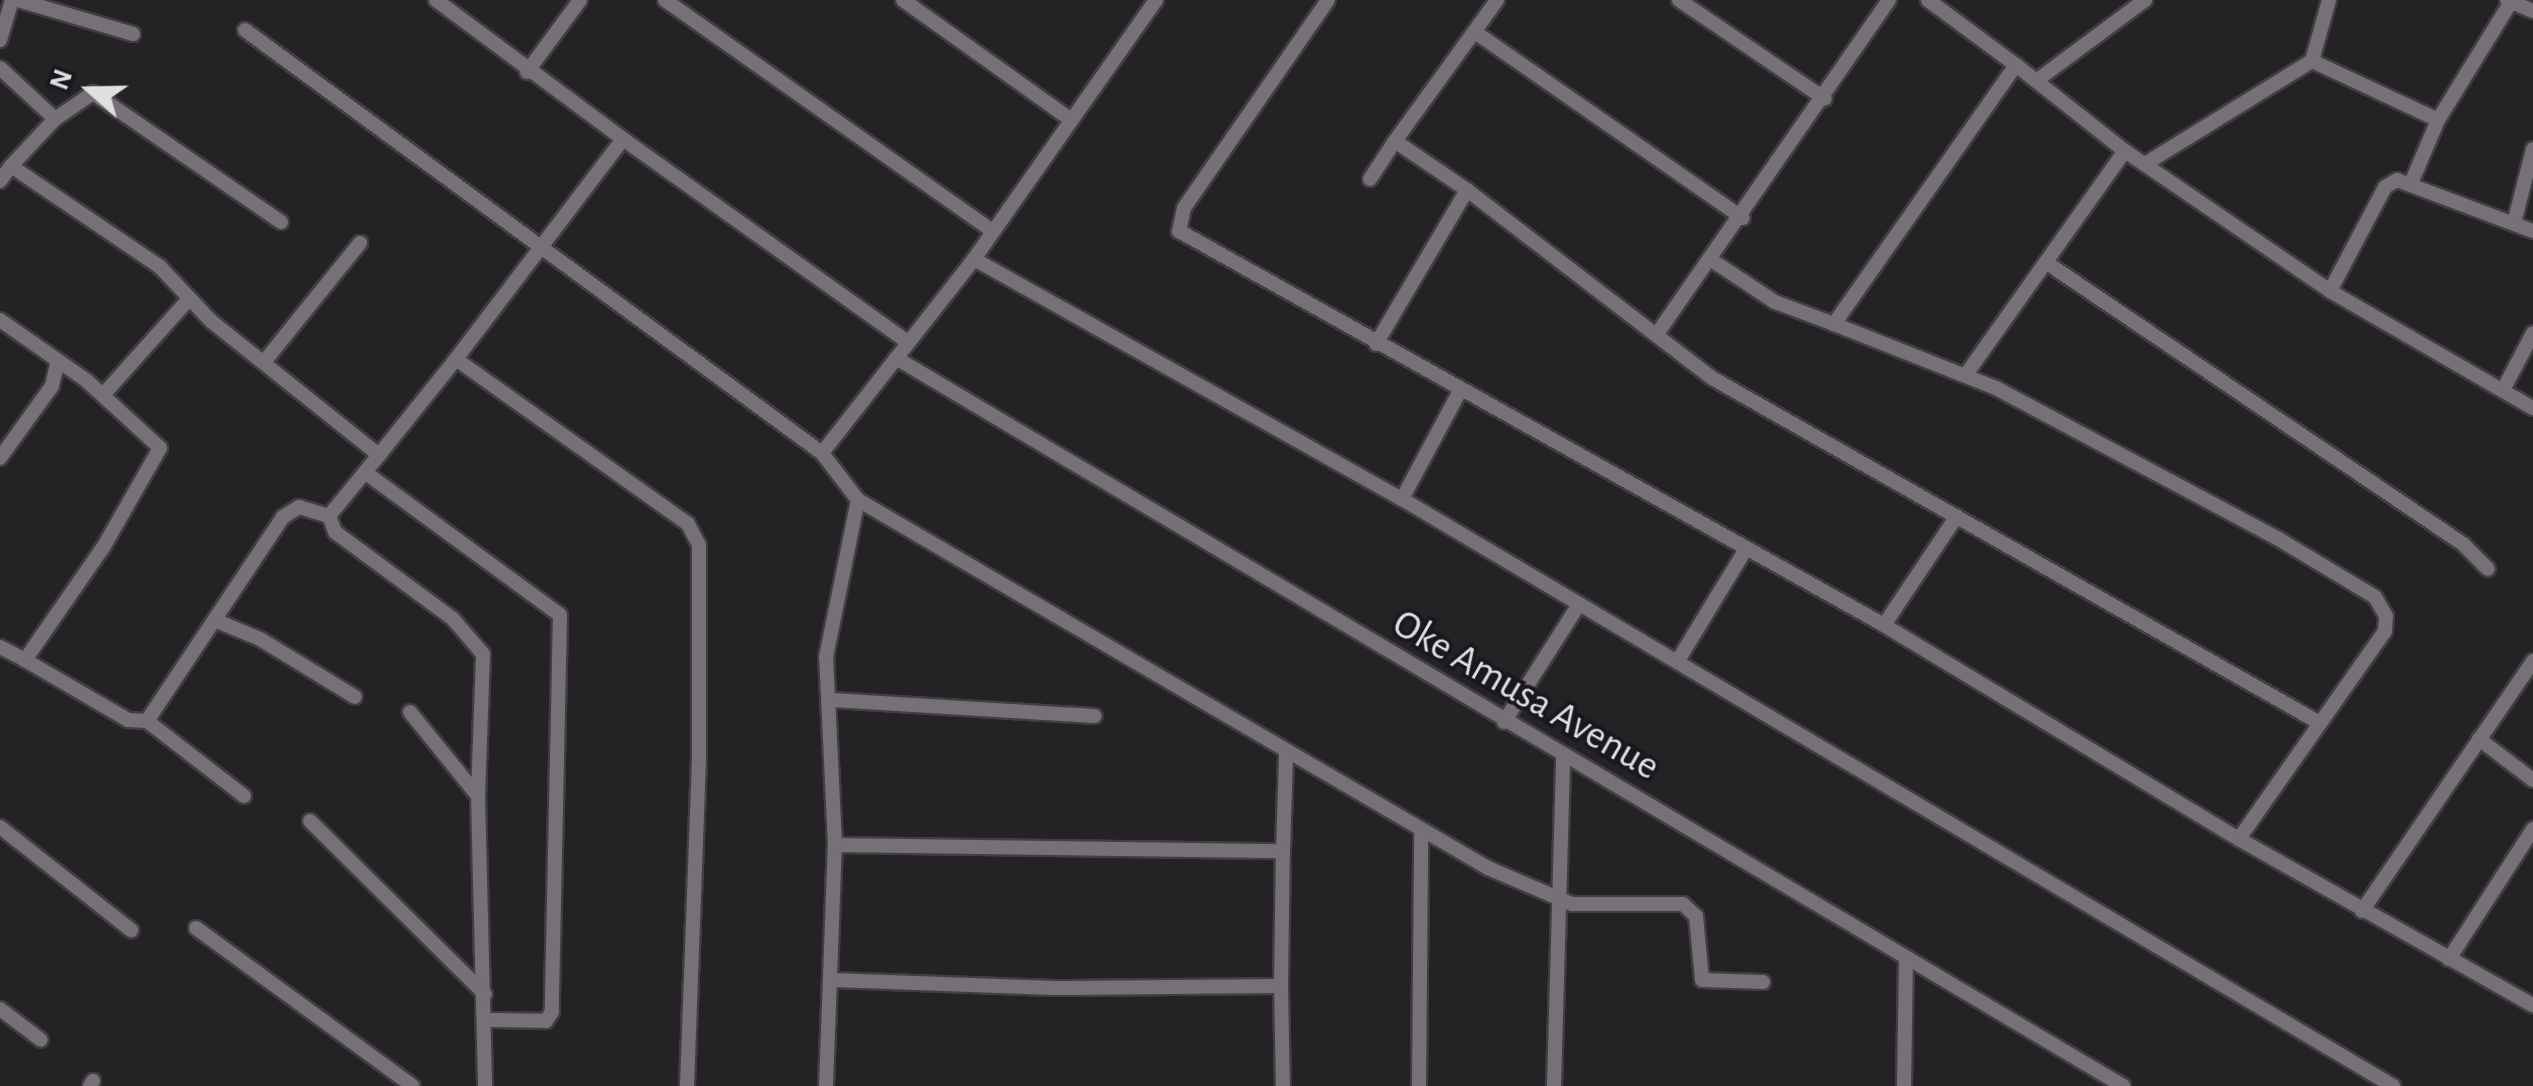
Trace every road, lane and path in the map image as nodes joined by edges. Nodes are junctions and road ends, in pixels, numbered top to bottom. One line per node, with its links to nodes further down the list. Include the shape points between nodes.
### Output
1 (15, 0): 18 (street); 19 (street)
2 (436, 0): 23 (street)
3 (580, 0): 23 (street)
4 (665, 0): 42 (street)
5 (903, 0): 27 (street)
6 (1328, 0): 56 (street, via 1176,224)
7 (1497, 0): 17 (street)
8 (1678, 0): 25 (street)
9 (1889, 0): 25 (street)
10 (1928, 0): 21 (street)
11 (2145, 0): 24 (street)
12 (2329, 0): 20 (street)
13 (2509, 1): 15 (street); 28 (street)
14 (1148, 3): 27 (street)
15 (2533, 11)
16 (245, 30): 45 (street)
17 (1475, 32): 30 (street); 39 (street)
18 (133, 34)
19 (0, 40)
20 (2312, 61): 28 (street); 33 (street)
21 (2016, 65): 24 (street); 52 (street)
22 (0, 68): 26 (street)
23 (527, 72): 29 (street)
24 (2036, 81): 32 (street)
25 (1825, 99): 39 (street)
26 (55, 118): 34 (street); 40 (street, via 85,94 102,97)
27 (1070, 119): 42 (street)
28 (2438, 120): 37 (street)
29 (623, 139): 45 (street); 55 (street)
30 (1394, 141): 35 (street); 38 (street)
31 (2533, 148): 41 (street)
32 (2126, 151): 33 (street); 48 (street)
33 (2145, 164): 49 (street)
34 (10, 166): 36 (street); 50 (street, via 160,266)
35 (1370, 179)
36 (0, 181)
37 (2412, 181): 41 (street); 49 (street, via 2385,186)
38 (1467, 190): 53 (street); 56 (street)
39 (1743, 218): 47 (street)
40 (281, 222)
41 (2514, 223): 43 (street)
42 (993, 231): 46 (street)
43 (2533, 231)
44 (360, 243): 60 (street)
45 (541, 249): 58 (street); 68 (street)
46 (974, 259): 55 (street); 72 (street)
47 (1713, 260): 52 (street, via 1776,302); 53 (street)
48 (2047, 263): 61 (street); 77 (street, via 2447,533)
49 (2330, 291): 65 (street)
50 (188, 300): 60 (street); 66 (street)
51 (0, 320): 59 (street)
52 (1834, 324): 61 (street)
53 (1659, 331): 75 (street, via 1712,378)
54 (2533, 333): 65 (street)
55 (908, 342): 57 (street)
56 (1376, 344): 64 (street)
57 (896, 358): 68 (street); 90 (street, Oke Amusa Avenue)
58 (456, 359): 69 (street); 121 (street, via 688,524 699,545)
59 (58, 361): 62 (street); 63 (street)
60 (264, 362): 69 (street)
61 (1967, 374): 91 (street, via 2374,597 2386,616 2385,631)
62 (88, 380): 63 (street); 66 (street)
63 (52, 386): 70 (street)
64 (1461, 389): 72 (street); 76 (street)
65 (2503, 390): 67 (street)
66 (103, 395): 82 (street, via 154,438 160,456)
67 (2533, 408)
68 (822, 453): 73 (street)
69 (379, 455): 71 (street)
70 (0, 458)
71 (366, 472): 74 (street); 117 (street, via 560,615 552,1012 546,1021)
72 (1402, 499): 78 (street)
73 (858, 500): 86 (street, via 828,641); 93 (street)
74 (329, 516): 79 (street, via 299,506 282,517); 97 (street, via 335,532 453,620 483,654)
75 (1957, 516): 80 (street); 91 (street)
76 (1746, 548): 80 (street); 83 (street)
77 (2488, 569)
78 (1578, 606): 83 (street); 90 (street)
79 (217, 621): 85 (street, via 260,639); 89 (street)
80 (1884, 625): 102 (street)
81 (0, 647): 82 (street)
82 (26, 660): 89 (street, via 128,720)
83 (1677, 662): 128 (street)
84 (2533, 662): 92 (street)
85 (355, 698)
86 (832, 700): 88 (street); 103 (street)
87 (410, 712): 97 (street)
88 (1095, 716)
89 (147, 722): 96 (street)
90 (1504, 722): 94 (street, Oke Amusa Avenue)
91 (2318, 722): 102 (street)
92 (2479, 739): 95 (street); 106 (street)
93 (1286, 753): 101 (street); 104 (street)
94 (1563, 755): 105 (street); 110 (street, Oke Amusa Avenue)
95 (2533, 780)
96 (244, 796)
97 (478, 796): 114 (street)
98 (310, 821): 114 (street)
99 (0, 827): 108 (street)
100 (2533, 830): 109 (street)
101 (1420, 833): 105 (street); 124 (street)
102 (2239, 840): 106 (street)
103 (836, 845): 104 (street); 111 (street)
104 (1283, 851): 113 (street)
105 (1558, 900): 112 (street, via 1683,904 1696,916 1702,980); 125 (street)
106 (2362, 911): 109 (street)
107 (196, 928): 119 (street)
108 (131, 930)
109 (2448, 959): 115 (street)
110 (1906, 961): 126 (street); 127 (street, Oke Amusa Avenue)
111 (832, 980): 113 (street, via 1054,988); 122 (street)
112 (1763, 982)
113 (1282, 986): 123 (street)
114 (485, 994): 117 (street)
115 (2533, 1005)
116 (0, 1009): 118 (street)
117 (486, 1020): 120 (street)
118 (41, 1040)
119 (413, 1086)
120 (485, 1086)
121 (687, 1086)
122 (826, 1086)
123 (1283, 1086)
124 (1419, 1086)
125 (1554, 1086)
126 (1904, 1086)
127 (2123, 1086)
128 (2393, 1086)

